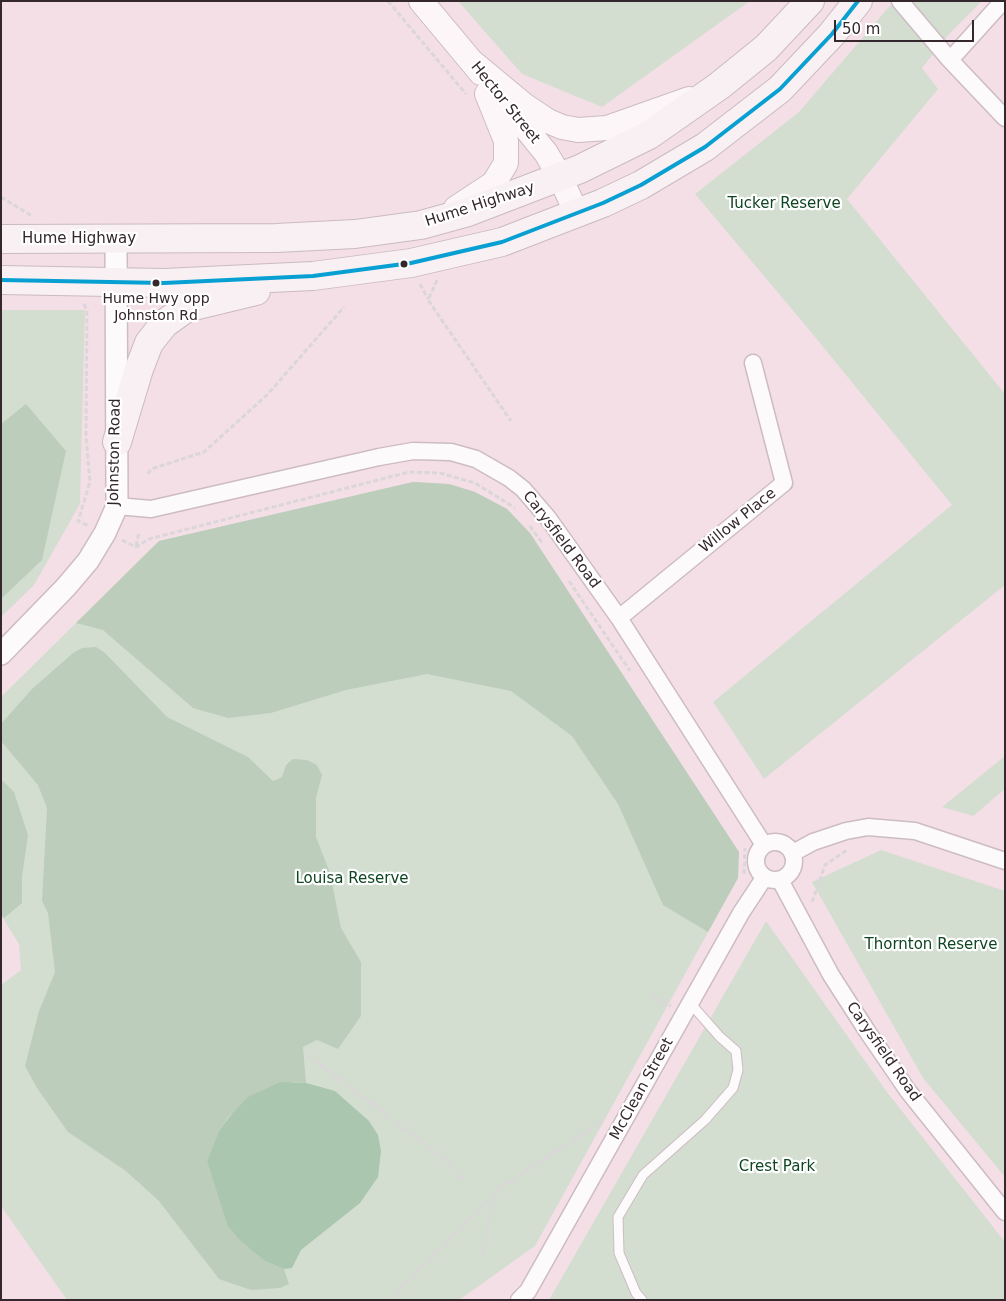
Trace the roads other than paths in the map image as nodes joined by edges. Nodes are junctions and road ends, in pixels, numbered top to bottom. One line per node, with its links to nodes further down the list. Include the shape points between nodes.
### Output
1 (421, 1): 7 (main road, Hector Street)
2 (810, 1): 8 (highway, Hume Highway, via 766,48)
3 (858, 1): 11 (highway, via 780,89 745,118 705,148 641,185)
4 (900, 1): 6 (street)
5 (1003, 1): 6 (street)
6 (950, 60): 9 (street)
7 (471, 61): 8 (main road, via 548,121 578,130 607,128); 10 (main road, Hector Street, via 546,153); 12 (main road, via 496,111 506,141 506,163 494,183 480,194)
8 (719, 86): 10 (highway, Hume Highway, via 648,135)
9 (1005, 118)
10 (560, 177): 11 (main road, Hector Street); 12 (highway, Hume Highway, via 468,212)
11 (577, 214): 15 (highway, via 502,242 411,263)
12 (421, 225): 14 (highway, Hume Highway, via 355,234 276,238)
13 (1, 239): 14 (highway, Hume Highway)
14 (116, 240): 17 (street, Johnston Road)
15 (313, 276): 17 (highway, via 164,283); 19 (highway, via 186,308 164,324 150,343 139,369)
16 (1, 280): 17 (highway)
17 (117, 280): 19 (street, Johnston Road)
18 (753, 364): 21 (street, Willow Place, via 784,483)
19 (117, 442): 20 (street, Johnston Road)
20 (117, 506): 21 (street, Carysfield Road, via 151,510 379,457 413,451 451,452 476,459 523,488); 22 (street, Johnston Road, via 88,561)
21 (619, 618): 23 (street, Carysfield Road)
22 (1, 654)
23 (764, 845): 24 (street, via 777,842); 26 (street, via 756,855 756,868)
24 (793, 853): 25 (street, via 837,833 868,828 915,831); 26 (street, via 795,862 792,870)
25 (1005, 861)
26 (772, 879): 27 (street, McClean Street, via 741,913); 28 (street, Carysfield Road, via 908,1091)
27 (690, 1003): 29 (street, McClean Street, via 528,1291); 30 (lane, via 736,1051 738,1070 733,1088 706,1120 643,1175 618,1217 619,1253)
28 (1005, 1212)
29 (519, 1300)
30 (642, 1300)

